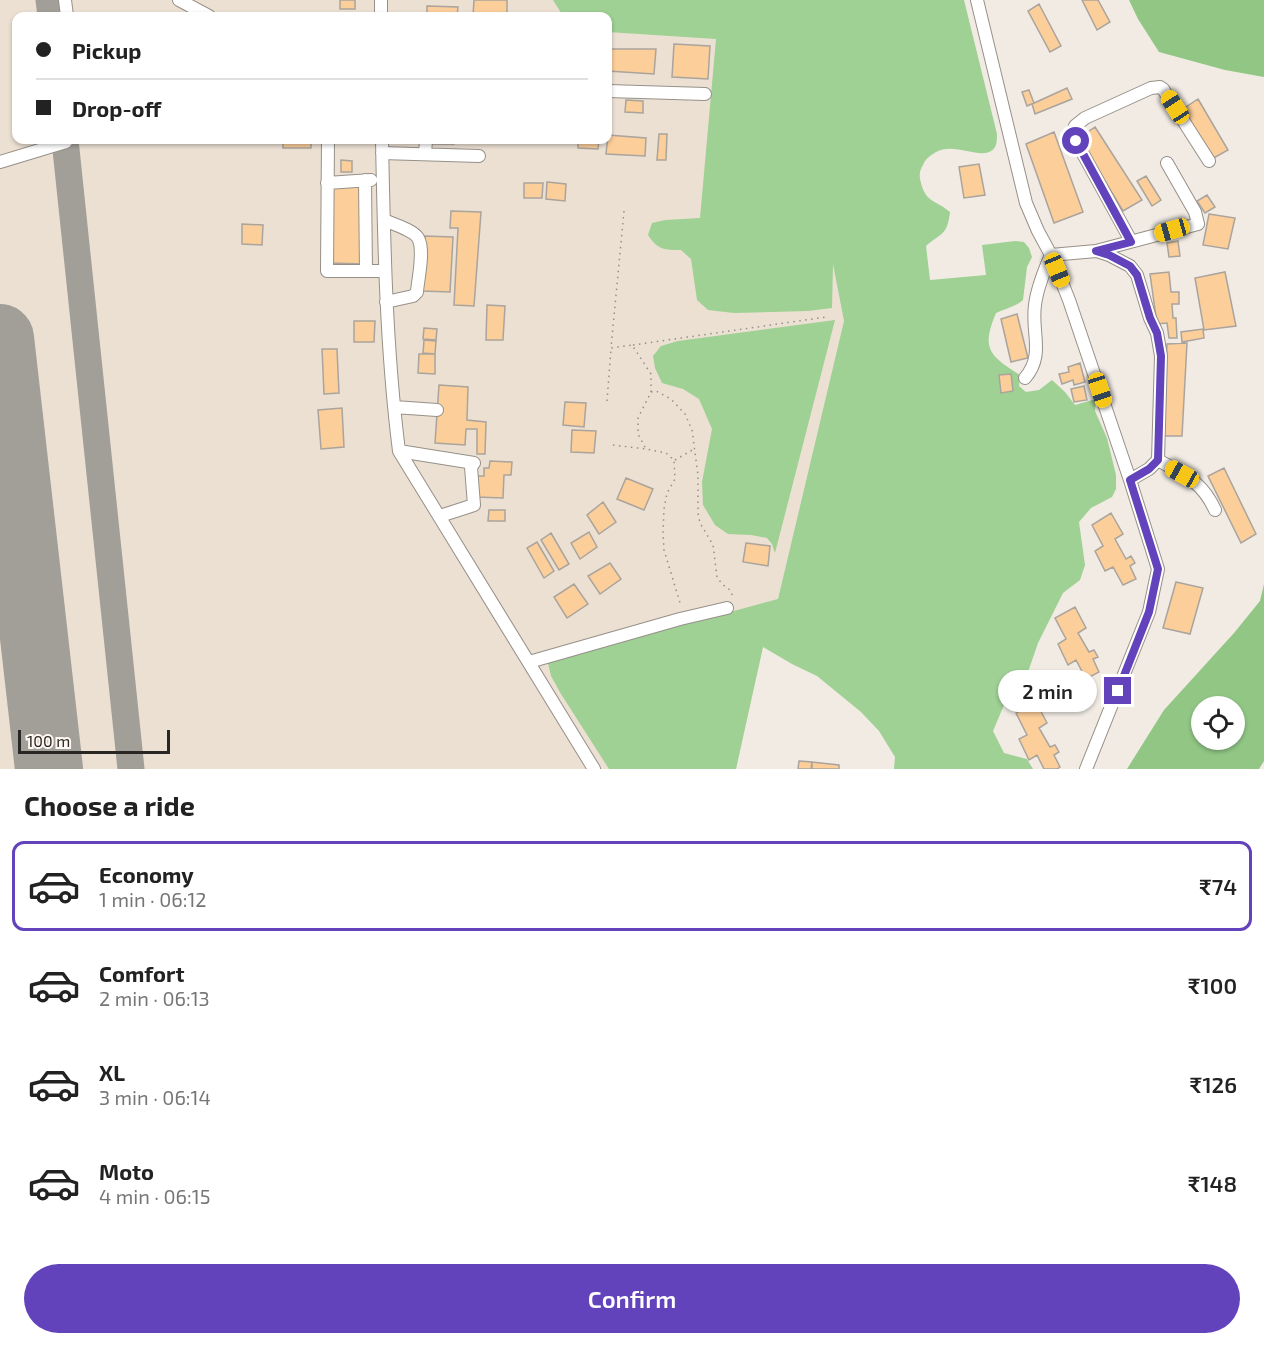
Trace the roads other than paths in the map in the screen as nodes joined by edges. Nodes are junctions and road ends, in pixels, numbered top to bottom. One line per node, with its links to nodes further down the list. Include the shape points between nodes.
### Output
1 (179, 0): 3 (lane)
2 (977, 0): 22 (lane, via 1026,203)
3 (202, 12)
4 (612, 91): 5 (lane)
5 (705, 94)
6 (59, 144): 14 (lane)
7 (328, 144): 18 (lane)
8 (382, 144): 10 (lane)
9 (426, 144): 11 (lane)
10 (382, 153): 11 (lane); 16 (lane)
11 (425, 154): 12 (lane)
12 (479, 156)
13 (1209, 161): 20 (lane, via 1160,87 1085,118 1075,126 1076,141)
14 (0, 162)
15 (1167, 163): 20 (lane, via 1198,224)
16 (383, 179): 17 (lane); 19 (lane)
17 (365, 180): 18 (lane); 23 (lane)
18 (327, 183): 23 (lane, via 327,271)
19 (384, 220): 24 (lane); 25 (lane, via 412,232 421,247 417,292)
20 (1131, 242): 21 (lane)
21 (1096, 251): 22 (lane); 30 (lane, via 1130,266 1137,275 1157,333 1161,356)
22 (1051, 255): 26 (lane, via 1035,303 1034,364); 31 (lane, via 1070,300)
23 (366, 271): 24 (lane)
24 (385, 271): 25 (lane)
25 (386, 302): 27 (lane)
26 (1025, 378)
27 (394, 407): 28 (lane); 29 (lane)
28 (437, 410)
29 (399, 451): 33 (lane); 33 (lane, via 474,463 474,505)
30 (1158, 460): 31 (lane); 32 (lane, via 1199,485)
31 (1130, 480): 37 (lane, via 1158,569 1149,612)
32 (1215, 510)
33 (440, 516): 35 (lane)
34 (727, 608): 35 (lane)
35 (529, 662): 36 (lane)
36 (594, 769)
37 (1086, 769)

